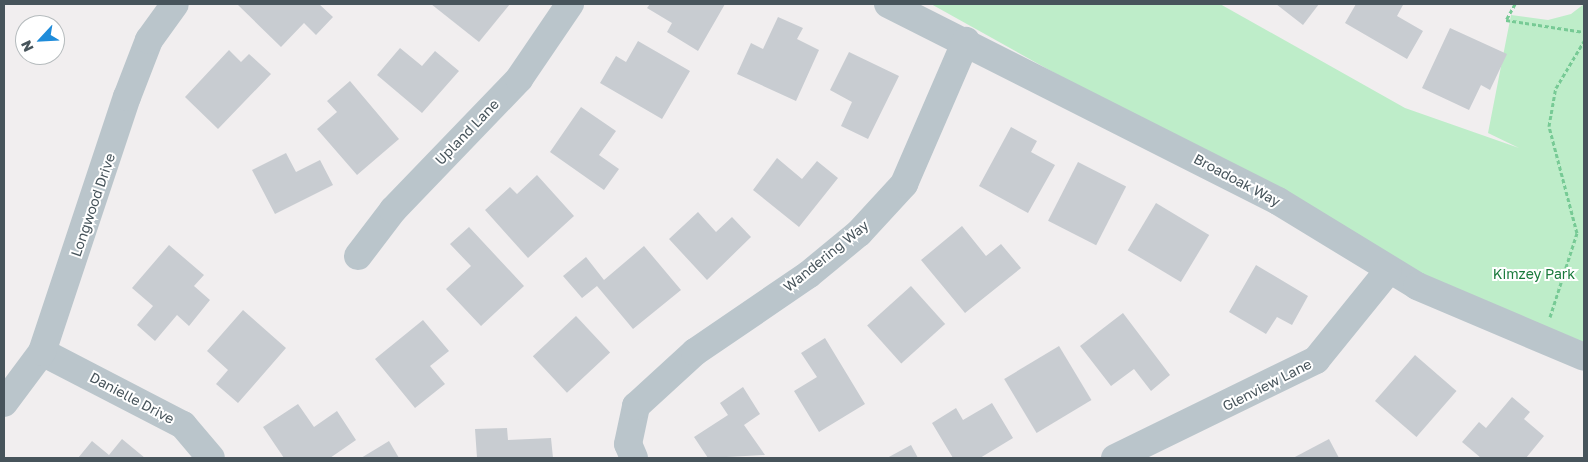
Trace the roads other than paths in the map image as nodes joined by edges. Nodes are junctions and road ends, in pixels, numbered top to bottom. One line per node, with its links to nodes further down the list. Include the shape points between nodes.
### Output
1 (174, 4): 7 (street, Longwood Drive, via 150,40 127,97)
2 (570, 4): 5 (street, Upland Lane, via 519,79 393,210)
3 (888, 4): 4 (street, Broadoak Way)
4 (966, 42): 6 (street, Broadoak Way, via 1278,201); 11 (street, Wandering Way, via 904,184 860,233 808,275 696,352 636,406 629,424 628,444)
5 (358, 256)
6 (1388, 271): 8 (street, Broadoak Way); 12 (street, Glenview Lane, via 1316,360)
7 (42, 352): 9 (street, Longwood Drive); 10 (street, Danielle Drive, via 183,425)
8 (1584, 357)
9 (4, 403)
10 (212, 458)
11 (634, 458)
12 (1115, 458)

